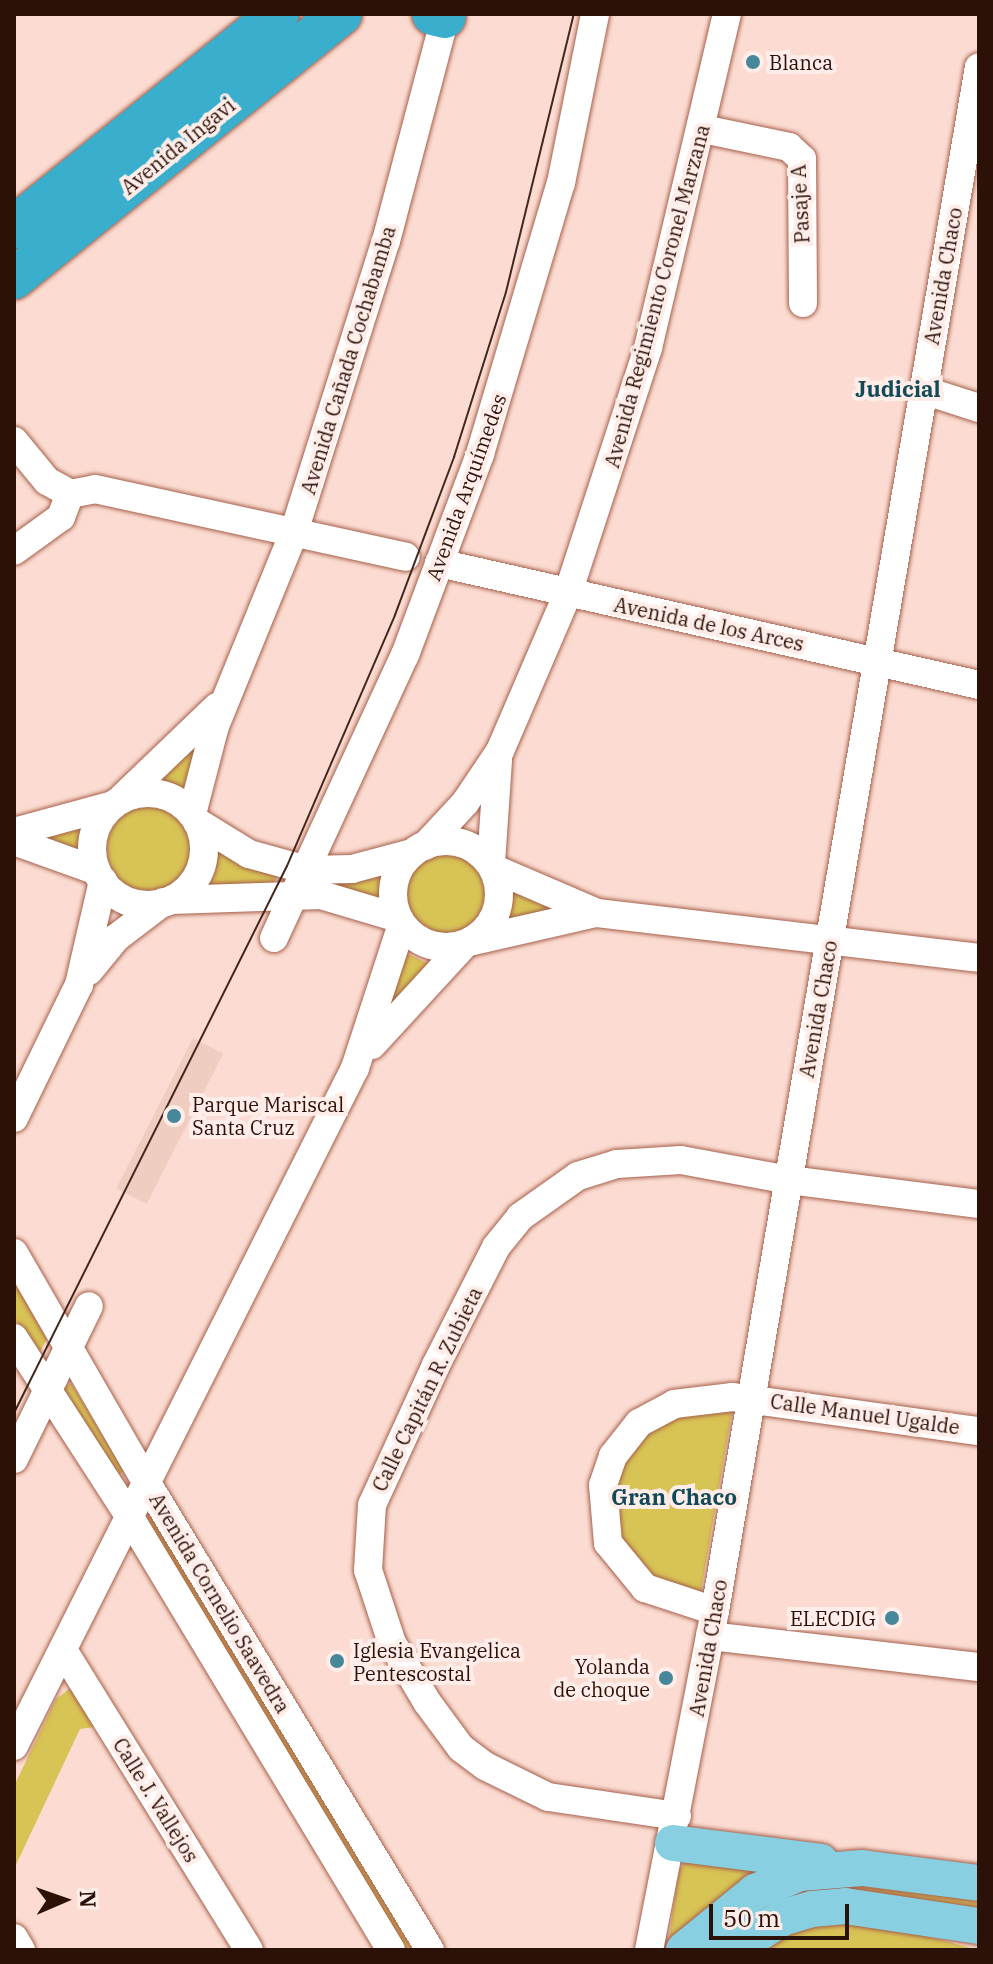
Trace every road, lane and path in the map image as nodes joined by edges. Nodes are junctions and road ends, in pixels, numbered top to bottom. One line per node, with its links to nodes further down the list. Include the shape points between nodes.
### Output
1 (278, 14): 9 (highway, Avenida Ingavi)
2 (341, 14): 10 (highway, Avenida Ingavi)
3 (595, 14): 19 (street, Avenida Arquímedes, via 561,183 527,309)
4 (727, 14): 7 (street, Avenida Regimiento Coronel Marzana)
5 (441, 15): 16 (street, Avenida Cañada Cochabamba, via 386,241)
6 (979, 67): 8 (street, Avenida Chaco)
7 (703, 129): 11 (street, Pasaje A, via 789,147 802,159); 20 (street, Avenida Regimiento Coronel Marzana, via 648,348)
8 (968, 200): 12 (street, Avenida Chaco)
9 (14, 227)
10 (14, 278)
11 (803, 303)
12 (923, 390): 13 (street); 21 (street, Avenida Chaco)
13 (979, 408)
14 (14, 441): 15 (street, via 47,481)
15 (70, 494): 16 (street, via 95,489); 17 (street, via 61,517)
16 (294, 532): 18 (street); 23 (street, Avenida Cañada Cochabamba)
17 (14, 551)
18 (406, 557)
19 (439, 563): 20 (street, Avenida de los Arces); 32 (street, Avenida Arquímedes, via 405,655)
20 (568, 593): 21 (street, Avenida de los Arces); 24 (street, Avenida Regimiento Coronel Marzana)
21 (880, 662): 22 (street, Avenida de los Arces); 37 (street, Avenida Chaco)
22 (979, 685)
23 (226, 698): 25 (street, Avenida Cañada Cochabamba); 26 (street, Avenida Cañada Cochabamba)
24 (500, 751): 29 (street, Avenida Regimiento Coronel Marzana, via 465,803); 30 (street, Avenida Regimiento Coronel Marzana, via 491,812)
25 (114, 803): 26 (street, via 152,793); 27 (street); 31 (street, via 93,837)
26 (194, 818): 32 (street); 33 (street, via 204,841 201,867 187,889)
27 (14, 832)
28 (14, 841): 31 (street)
29 (419, 849): 30 (street, via 464,845); 32 (street); 35 (street, via 394,884)
30 (493, 866): 34 (street); 38 (street, via 498,897 493,917)
31 (100, 876): 33 (street, via 127,900); 40 (street)
32 (301, 882): 33 (street); 35 (street); 36 (street, Avenida Arquímedes)
33 (167, 901): 40 (street, via 116,938)
34 (597, 913): 37 (street); 38 (street)
35 (400, 921): 38 (street, via 431,945); 41 (street)
36 (274, 938)
37 (830, 942): 39 (street); 43 (street, Avenida Chaco)
38 (466, 944): 41 (street, via 407,1001)
39 (979, 958)
40 (79, 985): 42 (street)
41 (355, 1068): 53 (street)
42 (14, 1118)
43 (789, 1180): 44 (street, Calle Capitán R. Zubieta); 50 (street, Avenida Chaco); 59 (street, Calle Capitán R. Zubieta, via 653,1159 578,1176 543,1198 496,1247 372,1505 368,1570 379,1616 427,1702 461,1748 548,1797)
44 (979, 1204)
45 (14, 1253): 48 (street, Avenida Cornelio Saavedra)
46 (89, 1306): 48 (street)
47 (14, 1338): 49 (street, Avenida Cornelio Saavedra)
48 (69, 1348): 49 (street); 53 (street, Avenida Cornelio Saavedra)
49 (47, 1391): 52 (street); 54 (street, Avenida Cornelio Saavedra)
50 (751, 1398): 51 (street, Calle Manuel Ugalde); 55 (street, Avenida Chaco); 55 (street, Calle Manuel Ugalde, via 706,1398 657,1411 625,1438 603,1485 608,1543 624,1569 645,1588)
51 (979, 1431)
52 (14, 1459)
53 (147, 1483): 54 (street); 67 (street, Avenida Cornelio Saavedra)
54 (129, 1516): 56 (street); 66 (street, Avenida Cornelio Saavedra)
55 (712, 1624): 57 (street, Calle Manuel Ugalde); 59 (street, Avenida Chaco)
56 (63, 1650): 58 (street); 65 (street, Calle J. Vallejos)
57 (979, 1667)
58 (14, 1746)
59 (675, 1830): 60 (main road); 68 (street, Avenida Chaco)
60 (862, 1868): 61 (main road); 69 (main road, via 800,1873 776,1882 736,1906)
61 (979, 1883)
62 (979, 1926): 70 (main road, via 845,1906 812,1909 782,1918)
63 (14, 1938): 64 (street)
64 (21, 1950)
65 (249, 1950)
66 (391, 1950)
67 (430, 1950)
68 (649, 1950)
69 (684, 1950)
70 (732, 1950)

